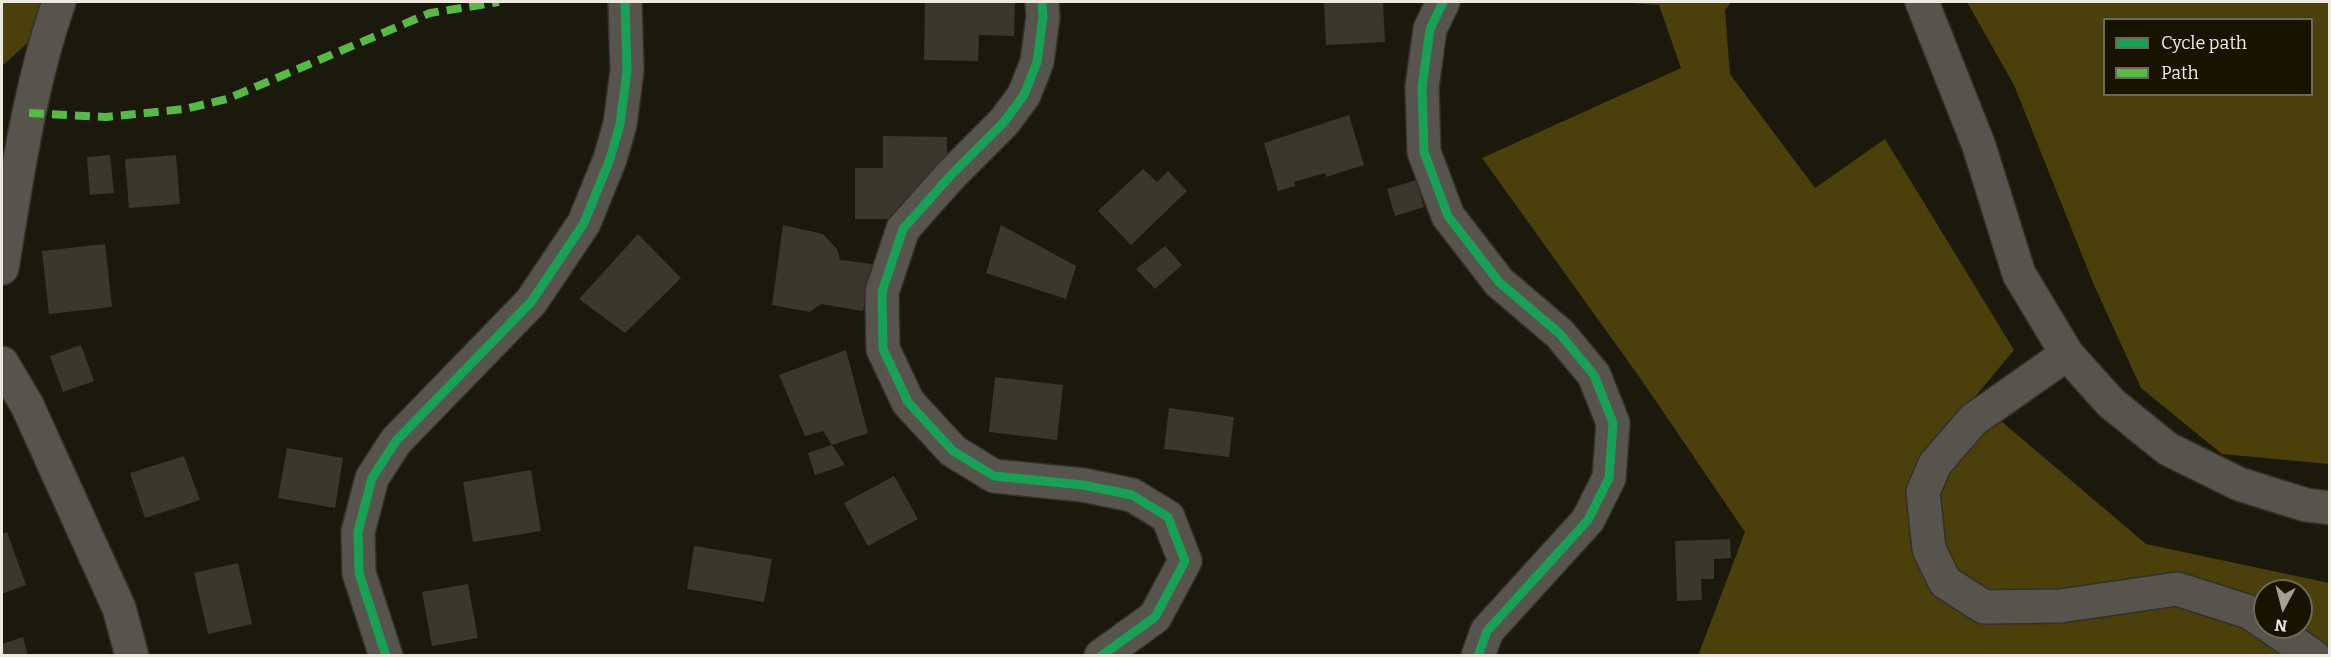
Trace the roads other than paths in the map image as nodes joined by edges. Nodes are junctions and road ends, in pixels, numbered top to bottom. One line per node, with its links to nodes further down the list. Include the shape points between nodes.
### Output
1 (59, 2): 6 (street, via 43,48 22,145)
2 (625, 2): 13 (street, via 627,71 620,124 584,223 531,302 396,441 372,478 358,532 359,573)
3 (1042, 2): 14 (street, via 1037,62 1024,95 1004,122 903,229 882,292 883,349 908,402 953,451 994,476 1083,485 1132,495 1167,517 1185,561 1155,617)
4 (1443, 2): 15 (street, via 1430,30 1422,87 1424,152 1448,216 1499,282 1560,334 1594,375 1613,423 1609,478 1588,520 1487,631)
5 (1922, 2): 7 (street, via 1979,146 2019,274)
6 (2, 268)
7 (2067, 354): 9 (street, via 2111,403 2168,449 2239,484 2306,505); 10 (street, via 1973,420 1935,464 1923,492 1929,549 1946,582 1984,607 2060,606 2177,589)
8 (2, 363): 12 (street, via 27,405 119,608)
9 (2330, 508)
10 (2253, 615)
11 (2288, 639): 16 (street)
12 (132, 656)
13 (386, 656)
14 (1101, 656)
15 (1478, 656)
16 (2313, 656)

